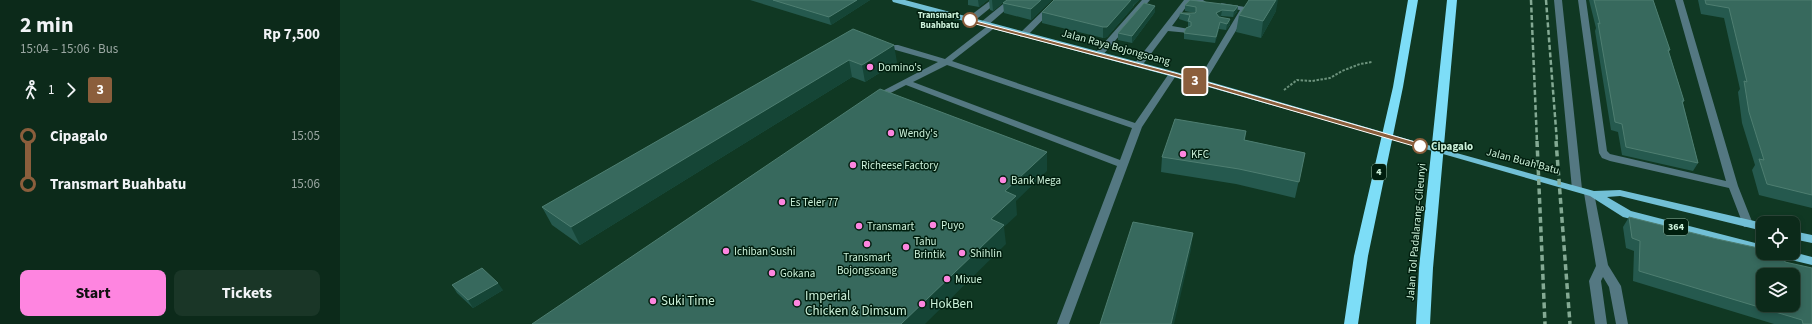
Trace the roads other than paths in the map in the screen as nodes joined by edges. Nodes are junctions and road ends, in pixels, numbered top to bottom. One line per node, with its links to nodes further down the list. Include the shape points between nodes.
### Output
1 (896, 0): 11 (main road, Jalan Raya Bojongsoang)
2 (996, 0): 11 (street)
3 (1013, 0): 12 (street)
4 (1058, 0): 15 (street)
5 (1146, 0): 19 (street)
6 (1413, 0): 41 (highway, 4, via 1398,87 1360,256)
7 (1453, 0): 42 (highway, Jalan Tol Padalarang–Cileunyi, via 1426,268)
8 (1558, 0): 30 (street)
9 (1582, 0): 29 (street, via 1602,151 1606,156)
10 (1679, 0): 29 (street)
11 (970, 20): 12 (main road, Jalan Raya Bojongsoang)
12 (988, 25): 15 (main road, Jalan Raya Bojongsoang); 20 (street)
13 (1167, 28): 14 (street); 17 (street, via 1181,15 1187,1 1245,9 1233,22); 21 (street)
14 (1186, 31)
15 (1023, 35): 19 (main road, Jalan Raya Bojongsoang)
16 (1217, 36): 17 (street)
17 (1228, 37): 24 (street)
18 (895, 47): 20 (street)
19 (1099, 54): 21 (main road, Jalan Raya Bojongsoang)
20 (946, 62): 23 (street); 26 (street)
21 (1138, 65): 22 (main road, Jalan Raya Bojongsoang)
22 (1173, 74): 24 (main road, Jalan Raya Bojongsoang); 26 (street)
23 (905, 82): 25 (street); 28 (street)
24 (1201, 82): 27 (main road, Jalan Raya Bojongsoang)
25 (865, 104)
26 (1137, 127): 28 (street)
27 (1421, 146): 30 (main road, Jalan Buah Batu)
28 (1122, 164): 40 (street)
29 (1733, 186): 32 (street)
30 (1577, 189): 31 (main road, Jalan Buah Batu)
31 (1592, 193): 32 (main road, Jalan Buah Batu / 364, via 1620,192); 36 (main road, Jalan Buah Batu / 364, via 1627,214); 39 (street)
32 (1748, 224): 33 (main road, Jalan Buah Batu / 364)
33 (1756, 226)
34 (1800, 236): 35 (main road)
35 (1812, 239)
36 (1756, 247)
37 (1800, 259): 38 (main road)
38 (1812, 262)
39 (1602, 266): 43 (street, via 1595,281); 44 (street, via 1615,286)
40 (1063, 324)
41 (1352, 324)
42 (1423, 324)
43 (1601, 324)
44 (1622, 324)

